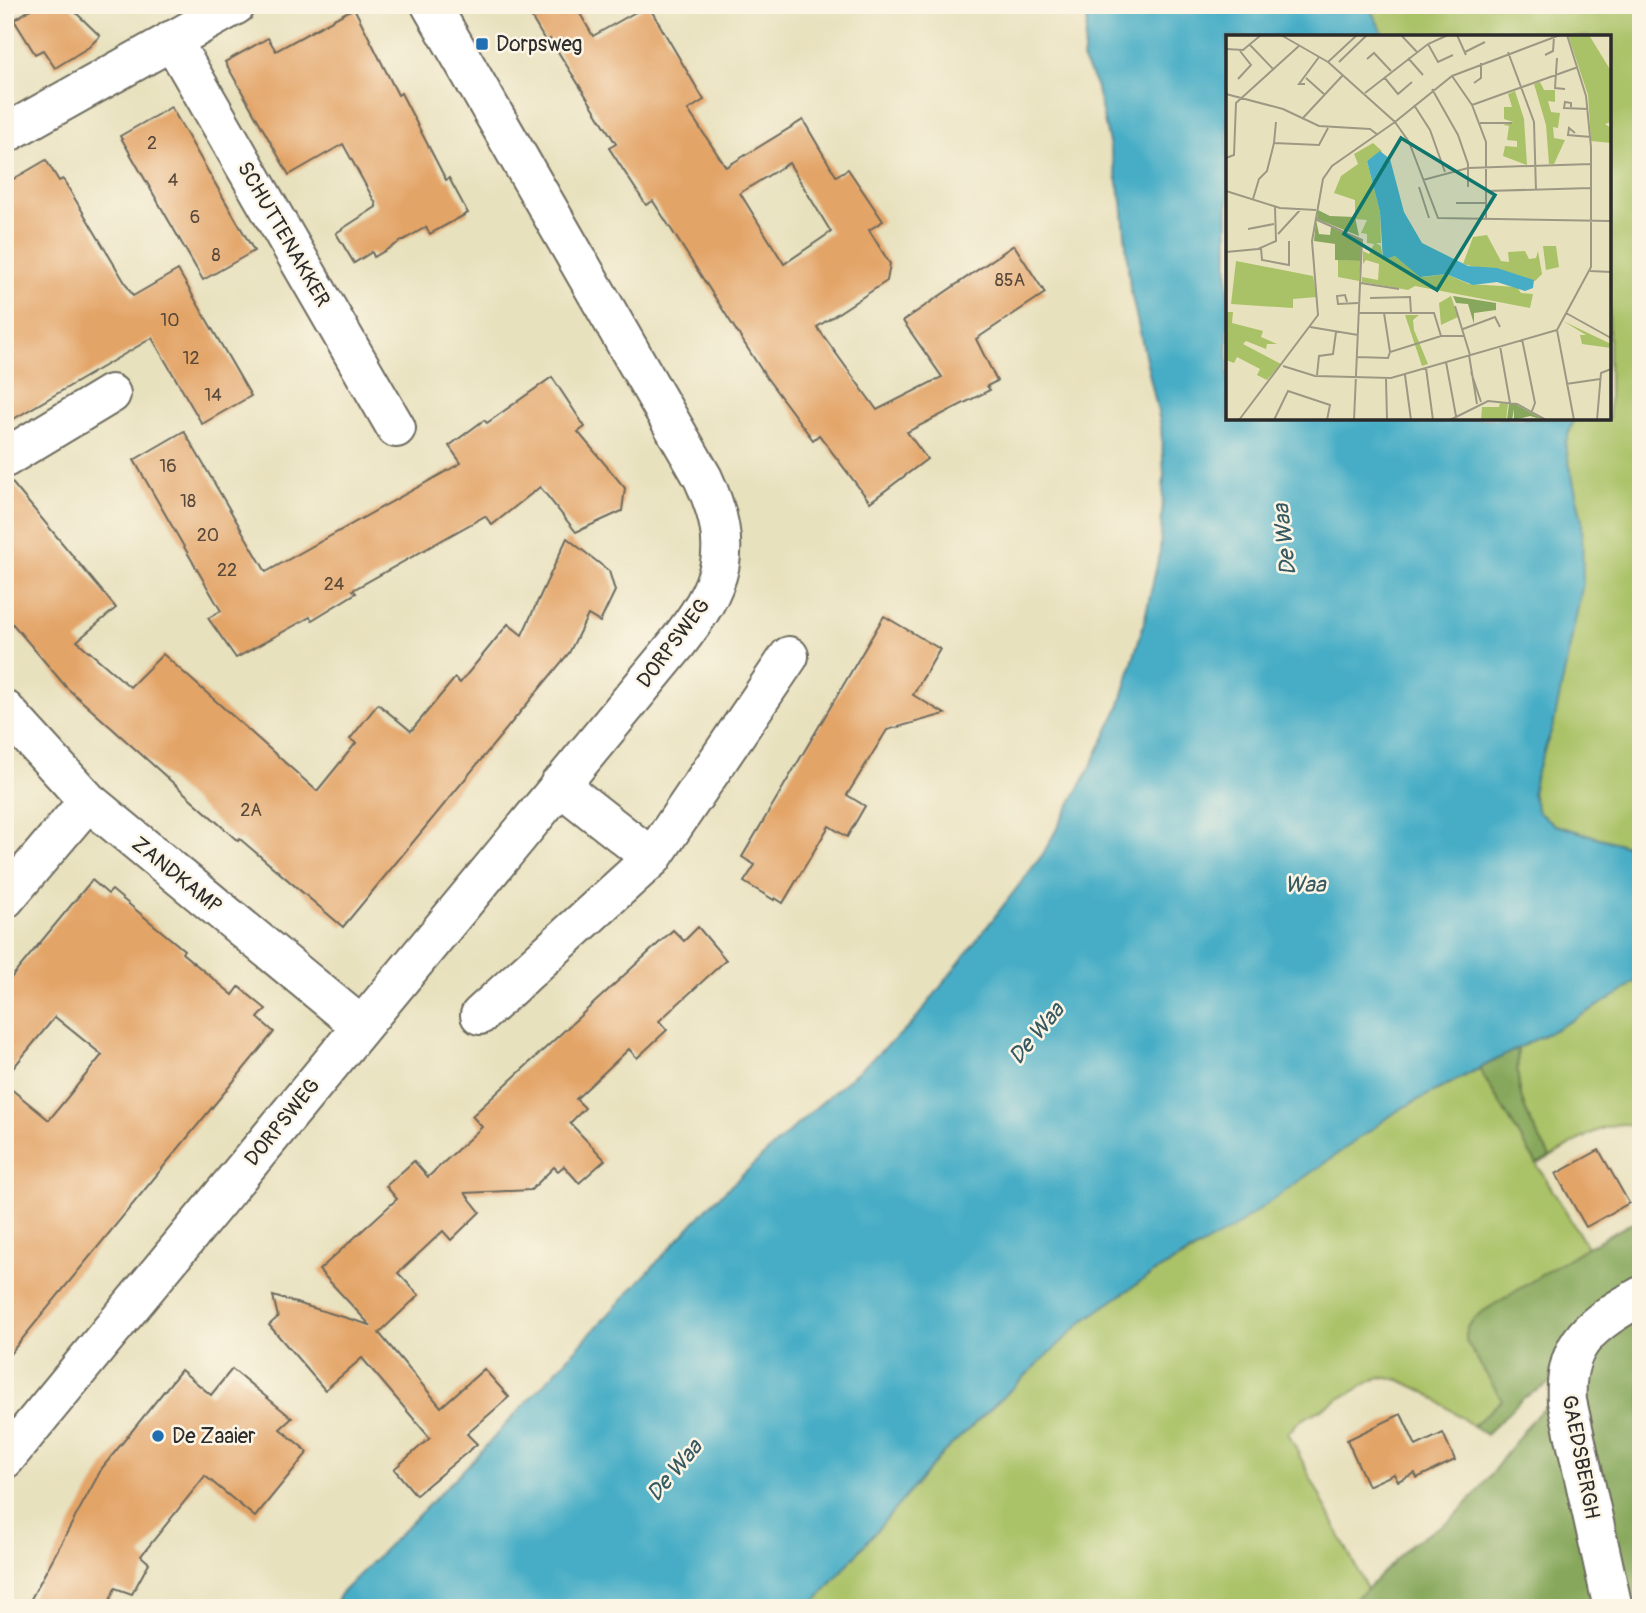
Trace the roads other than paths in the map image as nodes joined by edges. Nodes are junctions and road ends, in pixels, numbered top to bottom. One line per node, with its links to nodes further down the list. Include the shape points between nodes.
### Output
1 (236, 5): 3 (street)
2 (431, 5): 10 (street, DORPSWEG, via 703,478 719,520 720,567 702,608)
3 (172, 40): 4 (street); 6 (street, SCHUTTENAKKER)
4 (9, 123)
5 (111, 394): 7 (street)
6 (396, 428)
7 (5, 458)
8 (789, 656): 12 (street)
9 (5, 710): 11 (street, ZANDKAMP)
10 (559, 785): 12 (street); 15 (street, DORPSWEG)
11 (88, 801): 13 (street); 15 (street, ZANDKAMP)
12 (652, 858): 14 (street)
13 (5, 899)
14 (480, 1015)
15 (361, 1026): 17 (street, DORPSWEG)
16 (1641, 1296): 18 (street, GAEDSBERGH, via 1586,1334 1575,1347 1566,1377 1567,1401)
17 (5, 1459)
18 (1613, 1608)

